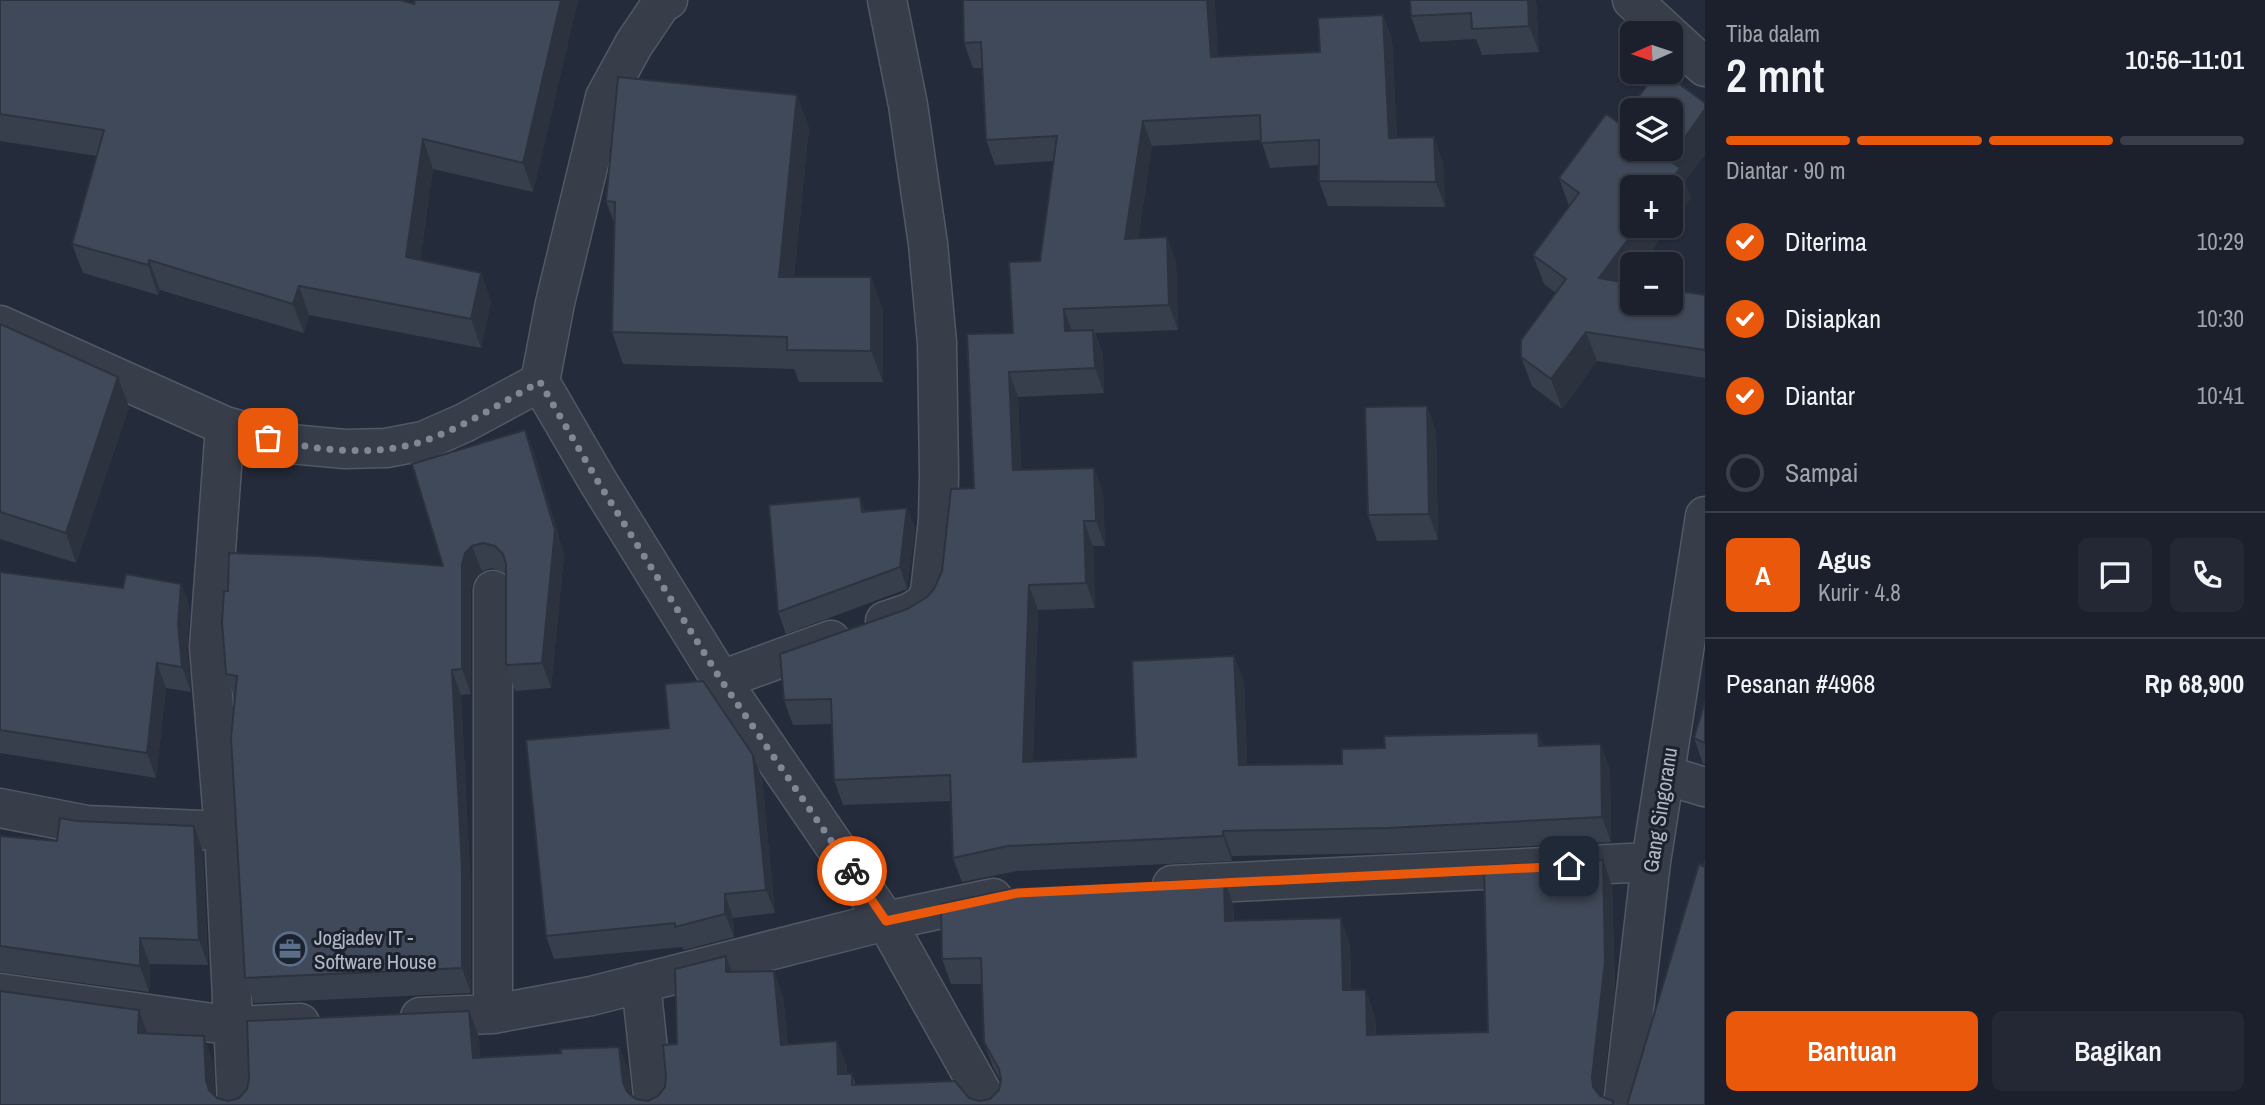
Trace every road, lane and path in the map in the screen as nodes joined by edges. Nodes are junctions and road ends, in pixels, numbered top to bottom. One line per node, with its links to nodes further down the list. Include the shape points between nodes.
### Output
1 (668, 0): 8 (street, via 634,44 605,97)
2 (887, 0): 12 (street, via 908,105 937,343 938,520 930,592 924,604 909,612)
3 (1632, 0): 4 (street)
4 (1655, 21)
5 (1684, 48): 6 (street)
6 (1705, 67)
7 (0, 325): 9 (street)
8 (540, 382): 9 (street, via 423,441 386,448 290,443); 12 (street)
9 (225, 426): 16 (street, via 209,648)
10 (1705, 516): 13 (street, Gang Singoranu)
11 (493, 590): 23 (street)
12 (721, 680): 20 (street)
13 (1665, 775): 14 (street); 17 (street, Gang Singoranu)
14 (1705, 787)
15 (0, 808): 16 (street, via 87,825)
16 (224, 831): 26 (street)
17 (1651, 862): 18 (street); 30 (street, Gang Singoranu)
18 (1142, 887)
19 (1032, 892): 20 (street)
20 (886, 921): 21 (street); 29 (street)
21 (641, 983): 23 (street); 28 (street)
22 (0, 993): 26 (street)
23 (493, 1014): 24 (street)
24 (384, 1019)
25 (329, 1022): 26 (street)
26 (234, 1026): 27 (street)
27 (237, 1105)
28 (654, 1105)
29 (989, 1105)
30 (1623, 1105)

